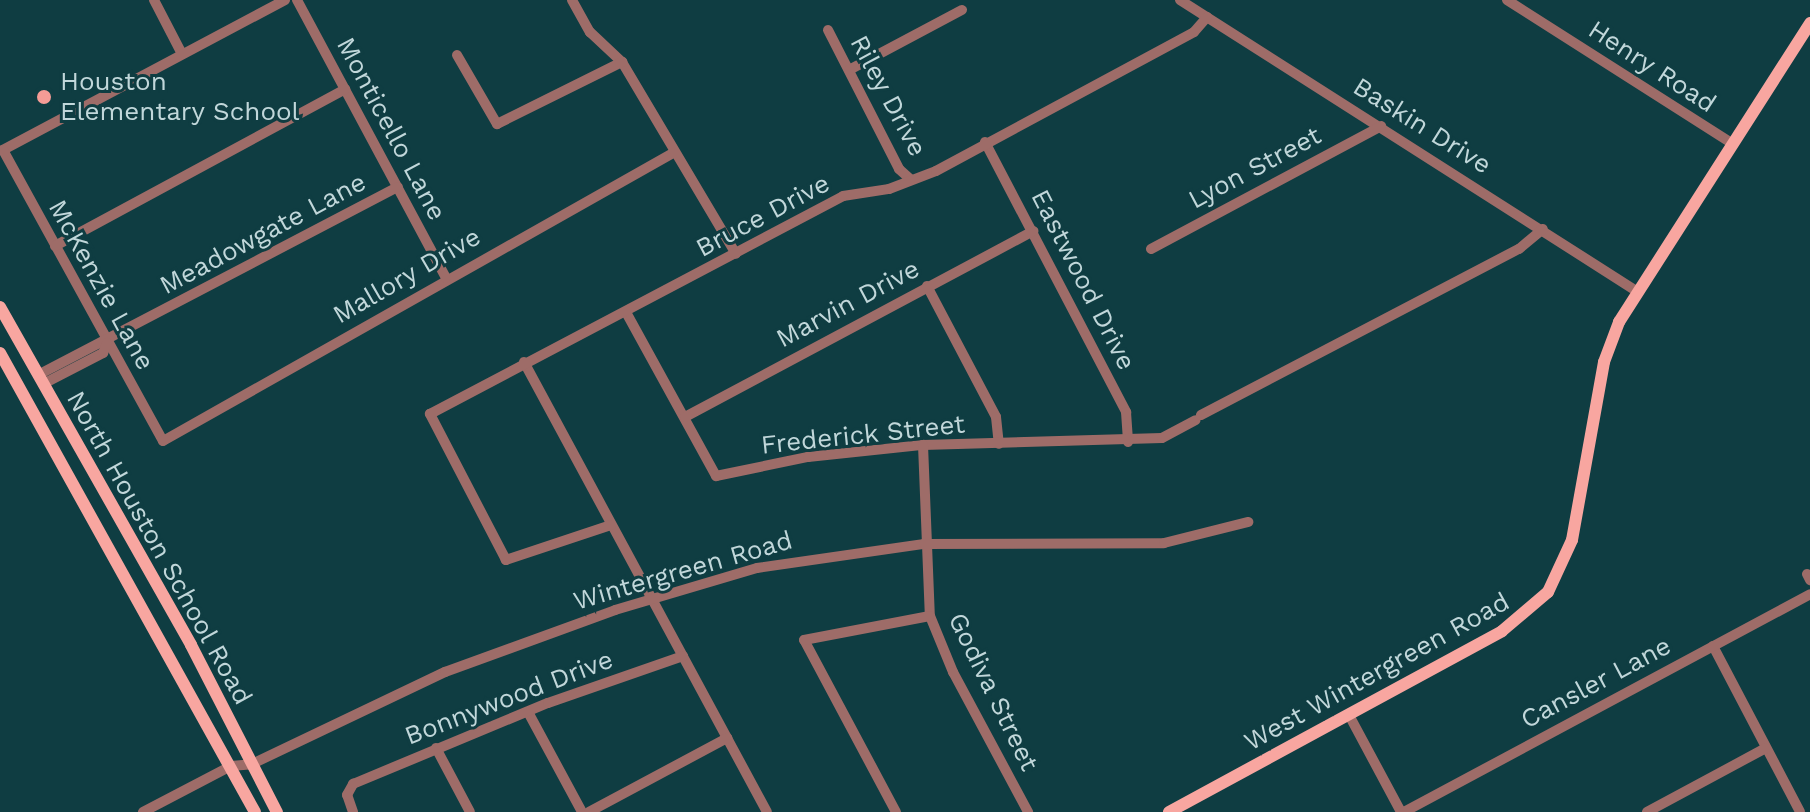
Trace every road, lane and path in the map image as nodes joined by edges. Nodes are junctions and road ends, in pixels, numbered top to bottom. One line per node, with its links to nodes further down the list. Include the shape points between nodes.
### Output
1 (154, 0): 12 (street)
2 (285, 0): 12 (street)
3 (297, 0): 16 (street, Monticello Lane)
4 (572, 0): 14 (street, via 590,32)
5 (1180, 0): 9 (street, Baskin Drive)
6 (1206, 0): 9 (street, Bruce Drive)
7 (1507, 0): 19 (street, Henry Road)
8 (962, 10): 15 (street)
9 (1203, 14): 17 (street, Baskin Drive); 18 (street, Bruce Drive, via 1194,32)
10 (1810, 23): 19 (main road, West Wintergreen Road)
11 (828, 30): 15 (street, Riley Drive)
12 (182, 54): 25 (street, McKenzie Lane, via 3,150)
13 (457, 55): 14 (street, via 497,124)
14 (622, 62): 20 (street)
15 (849, 70): 21 (street, Riley Drive, via 899,169)
16 (345, 89): 22 (street, Monticello Lane); 25 (street)
17 (1381, 126): 23 (street, Baskin Drive); 26 (street, Lyon Street)
18 (985, 142): 21 (street, Bruce Drive); 24 (street, Eastwood Drive)
19 (1733, 144): 30 (main road, West Wintergreen Road)
20 (673, 153): 27 (street); 28 (street, Mallory Drive)
21 (910, 179): 27 (street, Bruce Drive, via 889,189 843,196)
22 (398, 187): 28 (street, Monticello Lane); 33 (street, Meadowgate Lane)
23 (1543, 229): 30 (street, Baskin Drive); 40 (street, Frederick Street, via 1519,249 1162,438)
24 (1034, 231): 29 (street, Marvin Drive); 40 (street, Eastwood Drive, via 1126,412)
25 (55, 246): 33 (street, McKenzie Lane)
26 (1151, 249)
27 (736, 254): 32 (street, Bruce Drive)
28 (446, 278): 39 (street, Mallory Drive)
29 (927, 286): 38 (street, Marvin Drive); 41 (street, via 996,417)
30 (1638, 292): 52 (main road, West Wintergreen Road, via 1604,362 1572,540 1548,592 1502,631)
31 (0, 307): 36 (main road, North Houston School Road)
32 (627, 314): 35 (street, Bruce Drive); 38 (street, Frederick Street)
33 (107, 343): 36 (street, Meadowgate Lane, via 103,353); 39 (street, McKenzie Lane)
34 (0, 353): 37 (main road, North Houston School Road)
35 (524, 362): 44 (street); 44 (street, Bruce Drive, via 430,414 430,421 506,560)
36 (40, 380): 37 (main road); 56 (main road, North Houston School Road, via 191,645)
37 (20, 392): 57 (main road, North Houston School Road)
38 (685, 417): 42 (street, Frederick Street, via 716,476 808,457)
39 (163, 441)
40 (1128, 442): 41 (street, Frederick Street)
41 (999, 444): 42 (street, Frederick Street)
42 (923, 445): 45 (street, Godiva Street)
43 (1248, 522): 45 (street, Wintergreen Road, via 1164,543)
44 (611, 525): 47 (street)
45 (924, 544): 47 (street, Wintergreen Road, via 810,557); 48 (street, Godiva Street)
46 (1810, 594): 49 (street, Cansler Lane)
47 (653, 599): 50 (street); 56 (street, Wintergreen Road, via 445,672)
48 (930, 616): 66 (street, via 804,640); 67 (street, Godiva Street, via 953,672)
49 (1713, 646): 55 (street); 69 (street, Cansler Lane)
50 (683, 656): 51 (street, Bonnywood Drive); 53 (street)
51 (528, 712): 54 (street, Bonnywood Drive); 63 (street)
52 (1349, 715): 68 (main road, West Wintergreen Road); 69 (street)
53 (727, 738): 64 (street); 65 (street)
54 (436, 748): 61 (street, Bonnywood Drive, via 353,784 347,795); 62 (street)
55 (1766, 748): 70 (street); 71 (street)
56 (252, 764): 57 (street); 60 (main road, North Houston School Road)
57 (231, 766): 58 (street); 59 (main road, North Houston School Road)
58 (143, 812)
59 (255, 812)
60 (277, 812)
61 (353, 812)
62 (470, 812)
63 (582, 812)
64 (589, 812)
65 (767, 812)
66 (896, 812)
67 (1028, 812)
68 (1169, 812)
69 (1403, 812)
70 (1647, 812)
71 (1800, 812)

